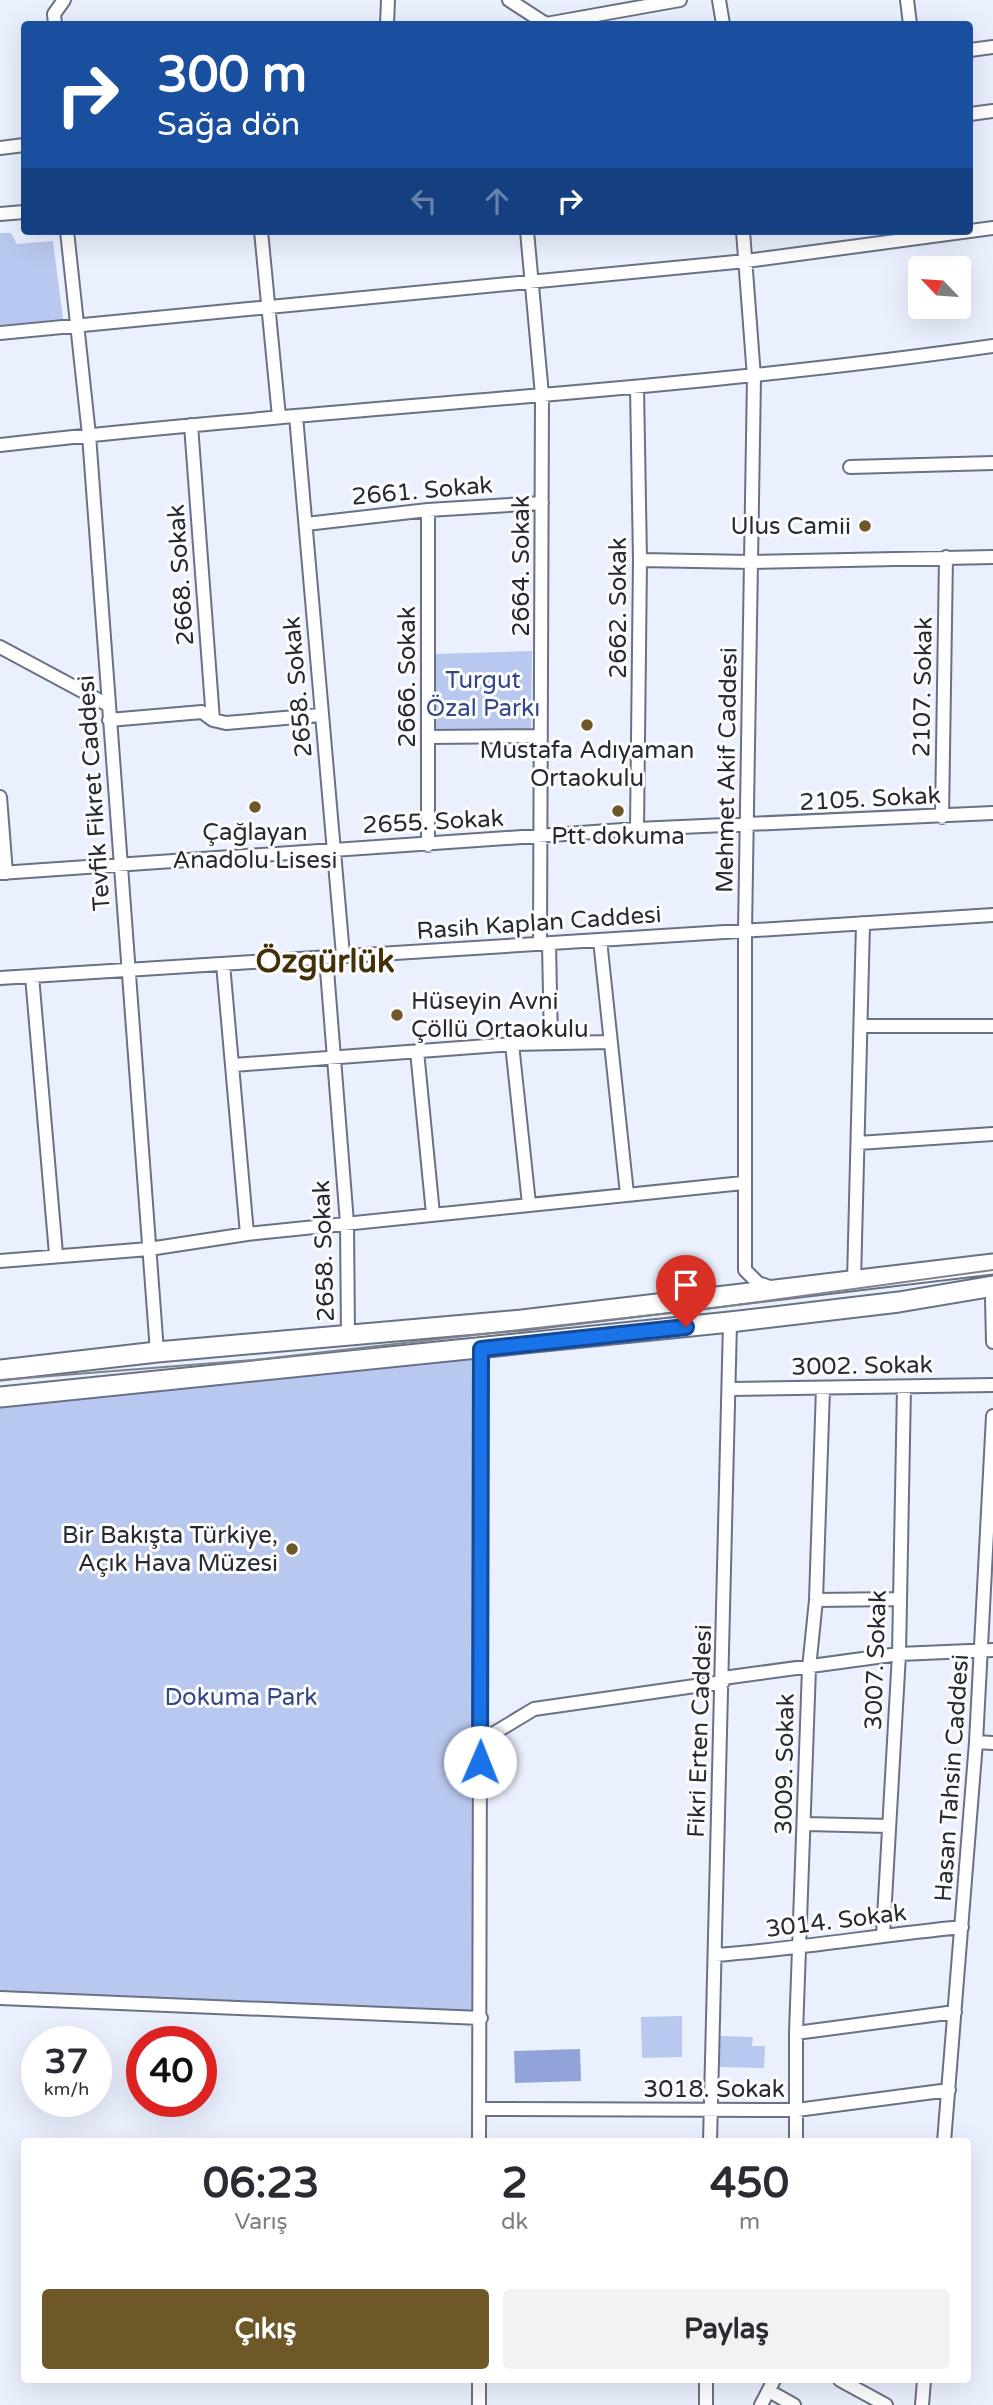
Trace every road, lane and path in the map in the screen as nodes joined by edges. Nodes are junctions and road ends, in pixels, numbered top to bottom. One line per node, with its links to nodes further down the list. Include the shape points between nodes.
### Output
1 (64, 0): 8 (street)
2 (388, 0): 9 (street)
3 (509, 0): 10 (street)
4 (680, 0): 7 (street)
5 (719, 0): 12 (street)
6 (907, 0): 13 (street)
7 (659, 2): 11 (street)
8 (55, 21)
9 (387, 21)
10 (541, 21)
11 (561, 21)
12 (722, 21)
13 (909, 21)
14 (993, 47): 15 (street)
15 (973, 50)
16 (993, 111): 17 (street)
17 (973, 114)
18 (21, 145): 19 (street)
19 (0, 148)
20 (21, 212): 21 (street)
21 (0, 214)
22 (993, 228): 23 (street)
23 (973, 231)
24 (68, 235): 32 (street, Tevfik Fikret Caddesi)
25 (261, 235): 31 (street)
26 (527, 235): 30 (street, 2664. Sokak)
27 (744, 235): 29 (street, Mehmet Akif Caddesi)
28 (941, 235): 29 (street)
29 (747, 261): 30 (street); 35 (street, Mehmet Akif Caddesi)
30 (530, 281): 31 (street); 37 (street, 2664. Sokak)
31 (267, 306): 32 (street); 39 (street)
32 (79, 326): 33 (street); 41 (street, Tevfik Fikret Caddesi)
33 (0, 332)
34 (993, 346): 35 (street)
35 (754, 377): 36 (street); 51 (street, Mehmet Akif Caddesi)
36 (637, 387): 37 (street); 50 (street, 2662. Sokak)
37 (542, 395): 38 (street); 45 (street, 2664. Sokak)
38 (296, 415): 39 (street); 47 (street, 2658. Sokak)
39 (279, 417): 40 (street)
40 (191, 425): 41 (street); 56 (street, 2668. Sokak)
41 (89, 435): 42 (street); 53 (street, Tevfik Fikret Caddesi)
42 (0, 445)
43 (993, 463): 44 (street)
44 (850, 467)
45 (542, 503): 46 (street, 2661. Sokak); 57 (street, 2664. Sokak)
46 (428, 510): 47 (street, 2661. Sokak); 58 (street, 2666. Sokak)
47 (306, 524): 54 (street, 2658. Sokak)
48 (946, 557): 49 (street); 51 (street); 61 (street, 2107. Sokak)
49 (993, 557)
50 (640, 560): 51 (street); 63 (street, 2662. Sokak)
51 (752, 562): 62 (street, Mehmet Akif Caddesi)
52 (0, 647): 53 (street)
53 (108, 705): 55 (street, Tevfik Fikret Caddesi)
54 (320, 715): 56 (street, via 226,723); 66 (street, 2658. Sokak)
55 (109, 720): 56 (street, via 202,712); 67 (street, Tevfik Fikret Caddesi)
56 (213, 720)
57 (541, 736): 58 (street); 64 (street, 2664. Sokak)
58 (428, 737): 65 (street, 2666. Sokak)
59 (0, 797): 68 (street)
60 (993, 813): 61 (street, 2105. Sokak)
61 (942, 817): 62 (street, 2105. Sokak)
62 (748, 826): 63 (street, 2655. Sokak); 71 (street, Mehmet Akif Caddesi)
63 (637, 829): 64 (street, 2655. Sokak)
64 (541, 838): 65 (street, 2655. Sokak); 73 (street, 2664. Sokak)
65 (428, 845): 66 (street, 2655. Sokak)
66 (336, 848): 67 (street, 2655. Sokak); 74 (street, 2658. Sokak)
67 (121, 866): 68 (street, 2655. Sokak); 77 (street, Tevfik Fikret Caddesi)
68 (3, 873)
69 (993, 915): 70 (street, Rasih Kaplan Caddesi)
70 (863, 923): 71 (street, Rasih Kaplan Caddesi); 80 (street)
71 (745, 931): 72 (street, Rasih Kaplan Caddesi); 90 (street, Mehmet Akif Caddesi)
72 (600, 940): 73 (street, Rasih Kaplan Caddesi); 82 (street)
73 (545, 944): 74 (street, Rasih Kaplan Caddesi); 83 (street, 2664. Sokak)
74 (344, 956): 75 (street, Rasih Kaplan Caddesi)
75 (326, 957): 76 (street, Rasih Kaplan Caddesi); 86 (street, 2658. Sokak)
76 (223, 964): 77 (street, Rasih Kaplan Caddesi); 87 (street)
77 (128, 970): 78 (street, Rasih Kaplan Caddesi); 96 (street, Tevfik Fikret Caddesi)
78 (32, 976): 79 (street, Rasih Kaplan Caddesi); 97 (street)
79 (0, 978)
80 (861, 1026): 81 (street); 89 (street)
81 (993, 1026)
82 (610, 1042): 83 (street); 91 (street)
83 (551, 1043): 84 (street)
84 (512, 1044): 85 (street); 92 (street)
85 (417, 1051): 86 (street); 93 (street)
86 (333, 1056): 87 (street); 94 (street, 2658. Sokak)
87 (234, 1065): 95 (street)
88 (993, 1134): 89 (street)
89 (858, 1143): 102 (street)
90 (743, 1183): 91 (street); 103 (street, Mehmet Akif Caddesi, via 746,1270 758,1283)
91 (627, 1194): 92 (street)
92 (529, 1204): 93 (street)
93 (433, 1214): 94 (street)
94 (347, 1223): 95 (street); 106 (street, 2658. Sokak)
95 (247, 1234): 96 (street)
96 (149, 1248): 97 (street); 109 (street, Tevfik Fikret Caddesi)
97 (56, 1254): 99 (street)
98 (993, 1255): 101 (highway)
99 (0, 1261)
100 (993, 1264): 101 (highway)
101 (914, 1273): 102 (highway)
102 (854, 1281): 103 (highway)
103 (779, 1291): 106 (highway)
104 (993, 1294): 105 (highway); 107 (street)
105 (730, 1322): 108 (highway); 115 (street, Fikri Erten Caddesi)
106 (348, 1335): 109 (highway)
107 (993, 1342)
108 (481, 1349): 111 (highway); 125 (street)
109 (157, 1352): 110 (highway); 111 (highway, via 165,1368)
110 (0, 1370)
111 (179, 1377): 116 (highway)
112 (993, 1385): 113 (street, 3002. Sokak)
113 (904, 1387): 114 (street, 3002. Sokak); 119 (street, 3007. Sokak)
114 (823, 1388): 115 (street, 3002. Sokak); 120 (street, 3009. Sokak)
115 (731, 1389): 124 (street, Fikri Erten Caddesi)
116 (0, 1397)
117 (993, 1416): 118 (street, Hasan Tahsin Caddesi)
118 (991, 1520): 121 (street, Hasan Tahsin Caddesi)
119 (900, 1599): 120 (street); 122 (street, 3007. Sokak)
120 (816, 1600): 123 (street, 3009. Sokak)
121 (988, 1649): 122 (street); 126 (street, Hasan Tahsin Caddesi)
122 (899, 1654): 123 (street); 129 (street, 3007. Sokak)
123 (809, 1668): 124 (street); 128 (street, 3009. Sokak)
124 (723, 1680): 125 (street, via 534,1709); 133 (street, Fikri Erten Caddesi)
125 (481, 1741): 136 (street)
126 (976, 1742): 127 (street); 130 (street, Hasan Tahsin Caddesi)
127 (993, 1743)
128 (806, 1824): 129 (street); 132 (street, 3009. Sokak)
129 (889, 1826): 131 (street, 3007. Sokak)
130 (962, 1927): 131 (street, 3014. Sokak); 135 (street, Hasan Tahsin Caddesi)
131 (883, 1935): 132 (street, 3014. Sokak)
132 (800, 1949): 133 (street, 3014. Sokak); 137 (street, 3009. Sokak)
133 (715, 1955): 141 (street, Fikri Erten Caddesi)
134 (0, 1998): 136 (street)
135 (955, 2012): 137 (street); 138 (street, Hasan Tahsin Caddesi)
136 (481, 2018): 139 (street)
137 (796, 2033): 140 (street, 3009. Sokak)
138 (948, 2090): 140 (street, 3018. Sokak); 145 (street, Hasan Tahsin Caddesi)
139 (479, 2109): 141 (street, 3018. Sokak); 142 (street)
140 (797, 2110): 141 (street, 3018. Sokak); 144 (street, 3009. Sokak)
141 (711, 2111): 143 (street, Fikri Erten Caddesi)
142 (479, 2138)
143 (710, 2138)
144 (796, 2138)
145 (944, 2138)
146 (479, 2383): 152 (street)
147 (706, 2383): 153 (street)
148 (844, 2383): 151 (street)
149 (924, 2383): 157 (street)
150 (771, 2385): 154 (street); 155 (street)
151 (868, 2400): 156 (street)
152 (479, 2405)
153 (706, 2405)
154 (761, 2405)
155 (794, 2405)
156 (886, 2405)
157 (922, 2405)

